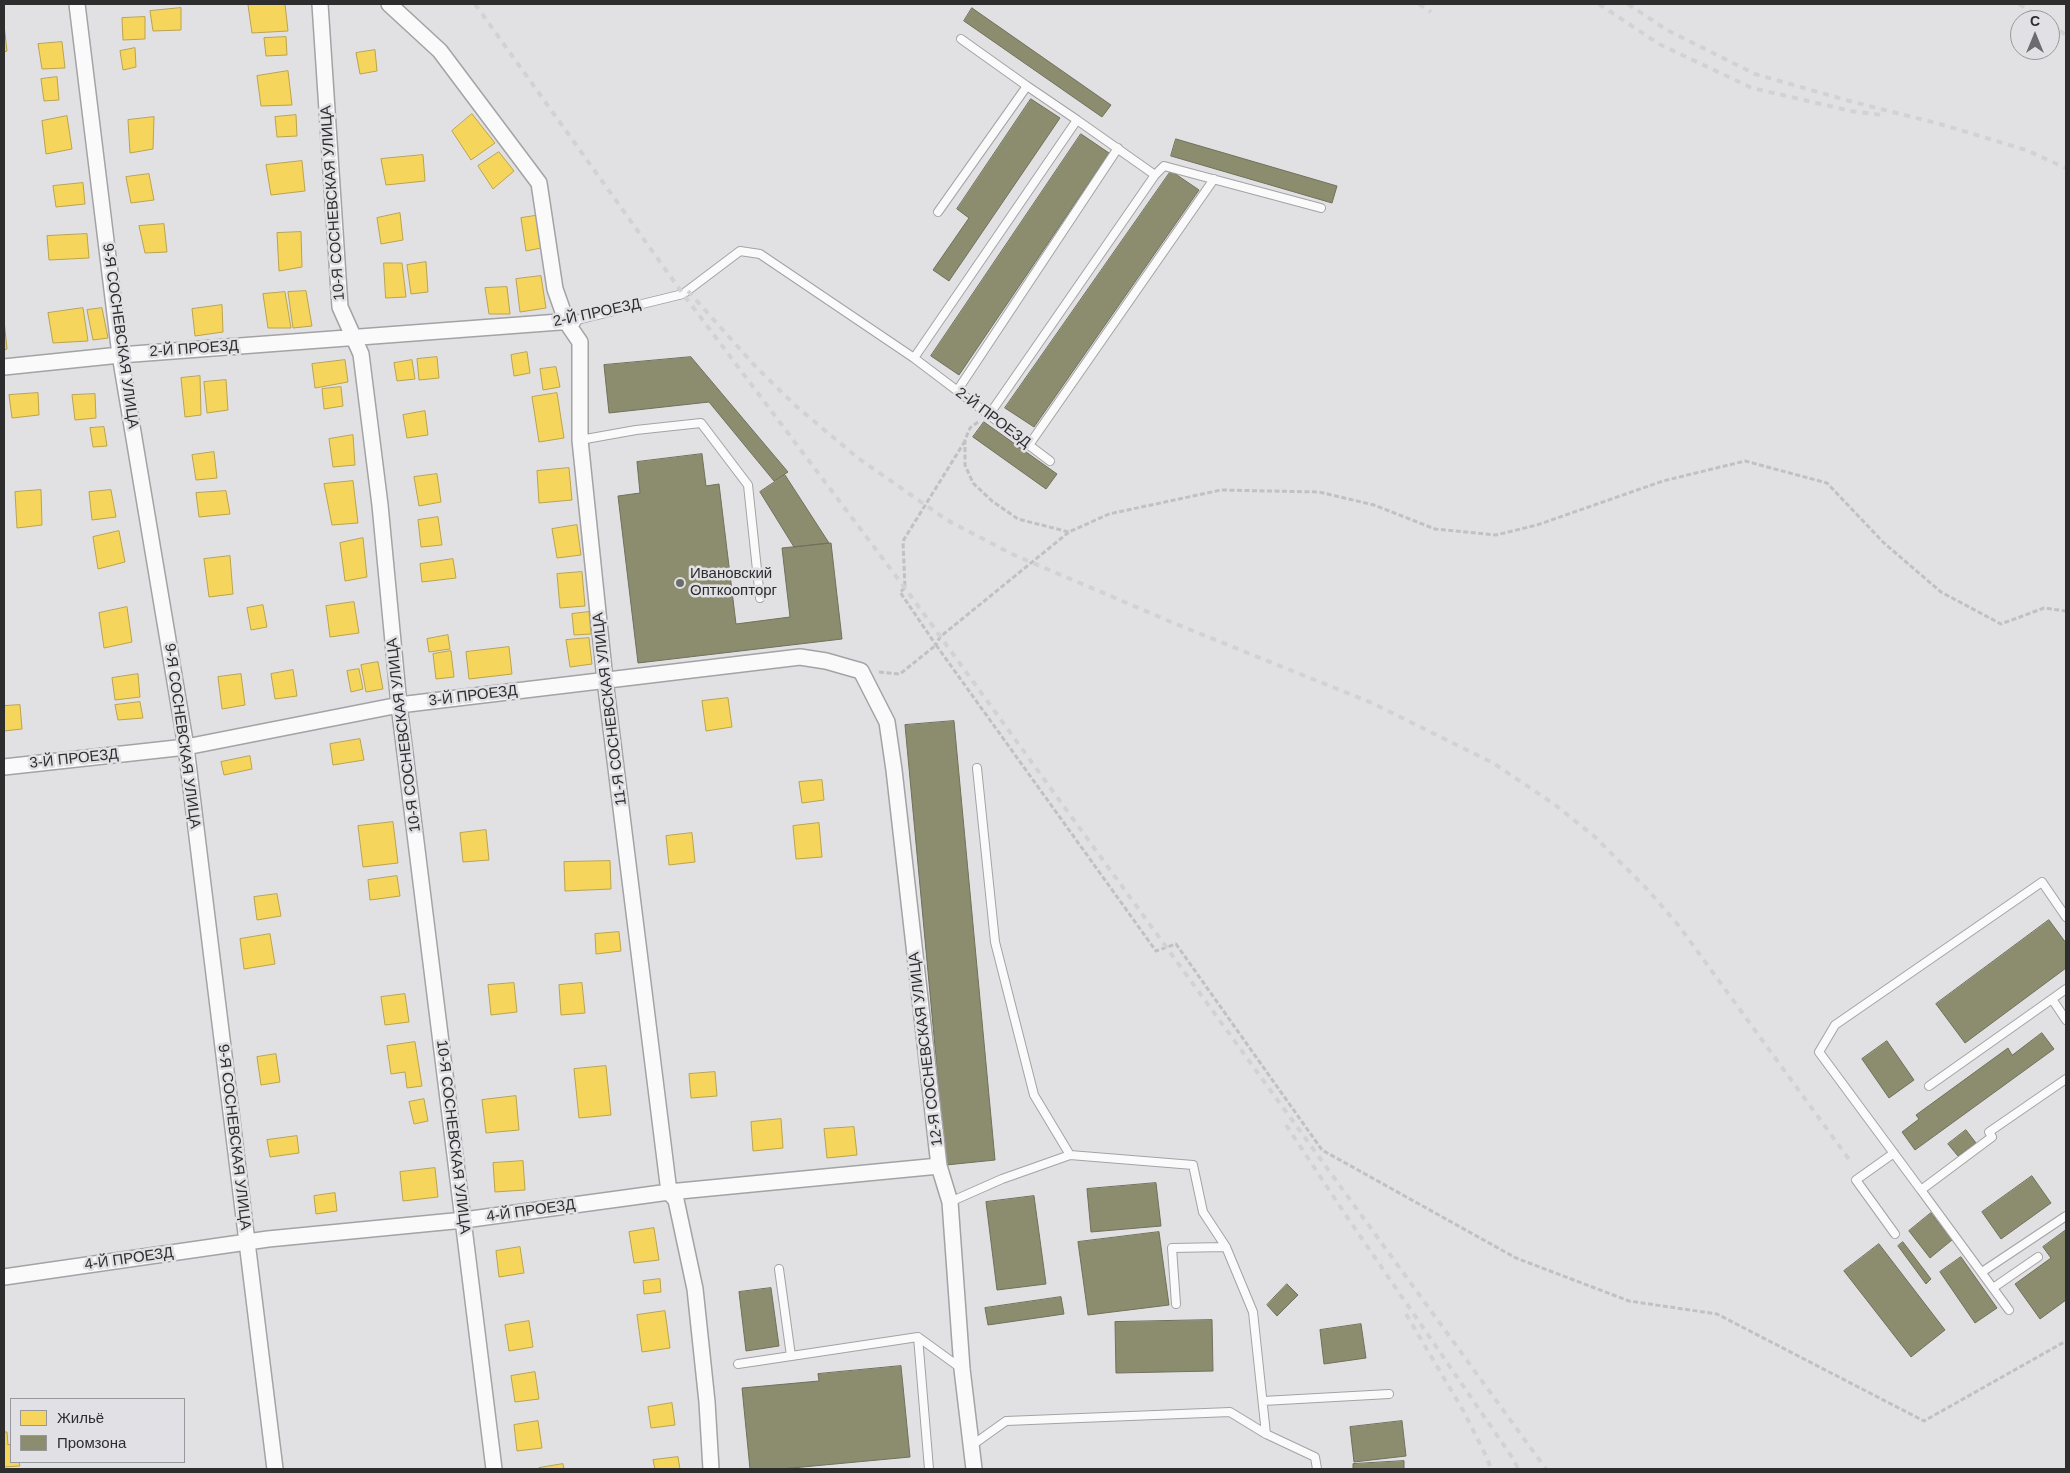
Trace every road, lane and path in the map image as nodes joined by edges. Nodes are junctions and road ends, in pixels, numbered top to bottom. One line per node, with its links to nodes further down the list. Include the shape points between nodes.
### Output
1 (77, 4): 14 (street, 9-Я СОСНЕВСКАЯ УЛИЦА)
2 (320, 4): 13 (street, 10-Я СОСНЕВСКАЯ УЛИЦА, via 340,307)
3 (389, 4): 12 (street, 11-Я СОСНЕВСКАЯ УЛИЦА, via 440,51 539,183 555,289)
4 (961, 39): 5 (lane)
5 (1027, 86): 6 (lane); 11 (lane)
6 (1077, 120): 7 (lane); 15 (lane)
7 (1118, 148): 8 (lane); 17 (lane)
8 (1155, 175): 9 (lane, via 1164,166); 18 (lane)
9 (1214, 180): 10 (lane); 21 (lane)
10 (1321, 208)
11 (938, 212)
12 (570, 322): 13 (street, 2-Й ПРОЕЗД); 15 (lane, 2-Й ПРОЕЗД, via 683,294 740,251 760,254); 19 (street, 11-Я СОСНЕВСКАЯ УЛИЦА, via 580,342)
13 (353, 338): 14 (street, 2-Й ПРОЕЗД); 29 (street, 10-Я СОСНЕВСКАЯ УЛИЦА, via 361,354 380,505)
14 (120, 355): 16 (street, 2-Й ПРОЕЗД); 30 (street, 9-Я СОСНЕВСКАЯ УЛИЦА)
15 (914, 358): 17 (lane, 2-Й ПРОЕЗД)
16 (4, 367)
17 (957, 391): 18 (lane, 2-Й ПРОЕЗД)
18 (989, 415): 20 (path, via 970,428); 21 (lane, 2-Й ПРОЕЗД)
19 (580, 440): 24 (lane, via 701,423 748,485); 28 (street, 11-Я СОСНЕВСКАЯ УЛИЦА)
20 (966, 440): 23 (path, via 965,465 973,483 992,501 1018,519); 26 (path, via 902,541 905,588 900,592)
21 (1029, 445): 22 (lane, 2-Й ПРОЕЗД)
22 (1050, 461)
23 (1069, 532): 25 (path, via 1108,514 1221,490 1319,492 1374,505 1435,529 1496,535 1537,525 1663,481 1745,461 1827,483 1884,543 1941,592 2001,624 2044,608); 26 (path, via 948,631)
24 (760, 598)
25 (2066, 611)
26 (936, 645): 27 (path, via 900,674); 58 (path, via 1156,952 1176,944 1322,1150 1516,1258 1629,1301 1717,1314 1924,1421)
27 (861, 671): 28 (street, 3-Й ПРОЕЗД, via 826,660 800,657); 41 (street, 12-Я СОСНЕВСКАЯ УЛИЦА, via 886,722 894,770)
28 (605, 680): 29 (street, 3-Й ПРОЕЗД); 43 (street, 11-Я СОСНЕВСКАЯ УЛИЦА)
29 (399, 706): 30 (street, 3-Й ПРОЕЗД); 46 (street, 10-Я СОСНЕВСКАЯ УЛИЦА)
30 (186, 747): 31 (street, 3-Й ПРОЕЗД); 48 (street, 9-Я СОСНЕВСКАЯ УЛИЦА)
31 (4, 767)
32 (977, 768): 40 (lane, via 995,942 1034,1095)
33 (2066, 917): 39 (lane, via 2042,882 1835,1024 1819,1052)
34 (2066, 989): 35 (lane)
35 (2052, 999): 36 (lane); 38 (lane)
36 (2066, 1020)
37 (2066, 1079): 42 (lane, via 1989,1132 1992,1138)
38 (1929, 1086)
39 (1894, 1153): 42 (lane); 47 (lane, via 1856,1180)
40 (1070, 1156): 44 (lane, via 1002,1179); 49 (lane, via 1193,1165 1203,1212)
41 (939, 1166): 43 (street, 4-Й ПРОЕЗД); 44 (street, 12-Я СОСНЕВСКАЯ УЛИЦА)
42 (1921, 1190): 52 (lane)
43 (669, 1192): 46 (street, 4-Й ПРОЕЗД); 68 (street, 11-Я СОСНЕВСКАЯ УЛИЦА, via 676,1200 695,1289)
44 (950, 1202): 61 (street, 12-Я СОСНЕВСКАЯ УЛИЦА)
45 (2066, 1216): 52 (lane)
46 (464, 1220): 48 (street, 4-Й ПРОЕЗД); 67 (street, 10-Я СОСНЕВСКАЯ УЛИЦА)
47 (1895, 1234)
48 (247, 1242): 53 (street, 4-Й ПРОЕЗД); 66 (street, 9-Я СОСНЕВСКАЯ УЛИЦА)
49 (1226, 1247): 55 (lane, via 1172,1248); 63 (lane, via 1253,1312)
50 (2038, 1257): 54 (lane)
51 (779, 1269): 59 (lane)
52 (1982, 1272): 54 (lane)
53 (4, 1277)
54 (1993, 1288): 56 (lane)
55 (1176, 1304)
56 (2009, 1310)
57 (918, 1337): 59 (lane); 61 (lane); 69 (lane)
58 (2066, 1342)
59 (790, 1356): 60 (lane)
60 (738, 1364)
61 (962, 1369): 65 (street, 12-Я СОСНЕВСКАЯ УЛИЦА)
62 (1390, 1394): 63 (lane)
63 (1263, 1401): 64 (lane)
64 (1266, 1434): 65 (lane, via 1230,1412 1220,1412 1006,1421); 71 (lane, via 1315,1457)
65 (971, 1446): 70 (street, 12-Я СОСНЕВСКАЯ УЛИЦА)
66 (275, 1469)
67 (494, 1469)
68 (711, 1469)
69 (929, 1469)
70 (974, 1469)
71 (1316, 1469)

